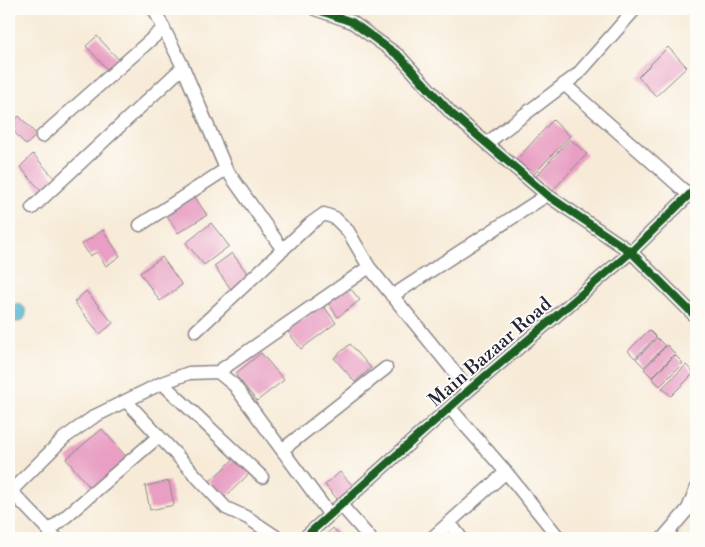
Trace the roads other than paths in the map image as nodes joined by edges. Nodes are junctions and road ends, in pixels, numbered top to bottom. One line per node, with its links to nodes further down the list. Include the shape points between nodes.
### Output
1 (154, 9): 4 (street)
2 (315, 9): 8 (street, via 352,22 399,56 451,113)
3 (635, 9): 6 (street, via 578,74)
4 (164, 28): 5 (street); 7 (street)
5 (183, 67): 9 (street); 12 (street)
6 (564, 84): 8 (street); 10 (street)
7 (42, 136)
8 (486, 143): 11 (street)
9 (226, 169): 13 (street); 14 (street)
10 (693, 191): 15 (street, Main Bazaar Road)
11 (547, 195): 15 (street); 17 (street)
12 (32, 208)
13 (140, 225)
14 (283, 250): 16 (street, via 324,214 335,218 348,231); 19 (street)
15 (630, 252): 18 (street); 23 (street, Main Bazaar Road)
16 (369, 267): 17 (street); 21 (street)
17 (392, 296): 23 (street)
18 (696, 317)
19 (196, 331)
20 (386, 368): 27 (street)
21 (218, 372): 22 (street, via 190,373); 27 (street, via 234,385)
22 (162, 383): 24 (street); 29 (street)
23 (469, 390): 25 (street, Main Bazaar Road)
24 (127, 402): 26 (street); 31 (street, via 95,416 64,438)
25 (450, 408): 28 (street); 32 (street, Main Bazaar Road)
26 (158, 438): 35 (street); 36 (street, via 226,508)
27 (282, 450): 33 (street)
28 (506, 472): 34 (street); 41 (street)
29 (262, 477)
30 (696, 489): 42 (street, via 688,509)
31 (10, 492): 35 (street)
32 (341, 505): 33 (street, Main Bazaar Road); 38 (street)
33 (330, 515): 37 (street, Main Bazaar Road)
34 (450, 523): 39 (street); 40 (street)
35 (52, 535)
36 (278, 538)
37 (304, 538)
38 (370, 538)
39 (432, 538)
40 (461, 538)
41 (559, 538)
42 (663, 538)

